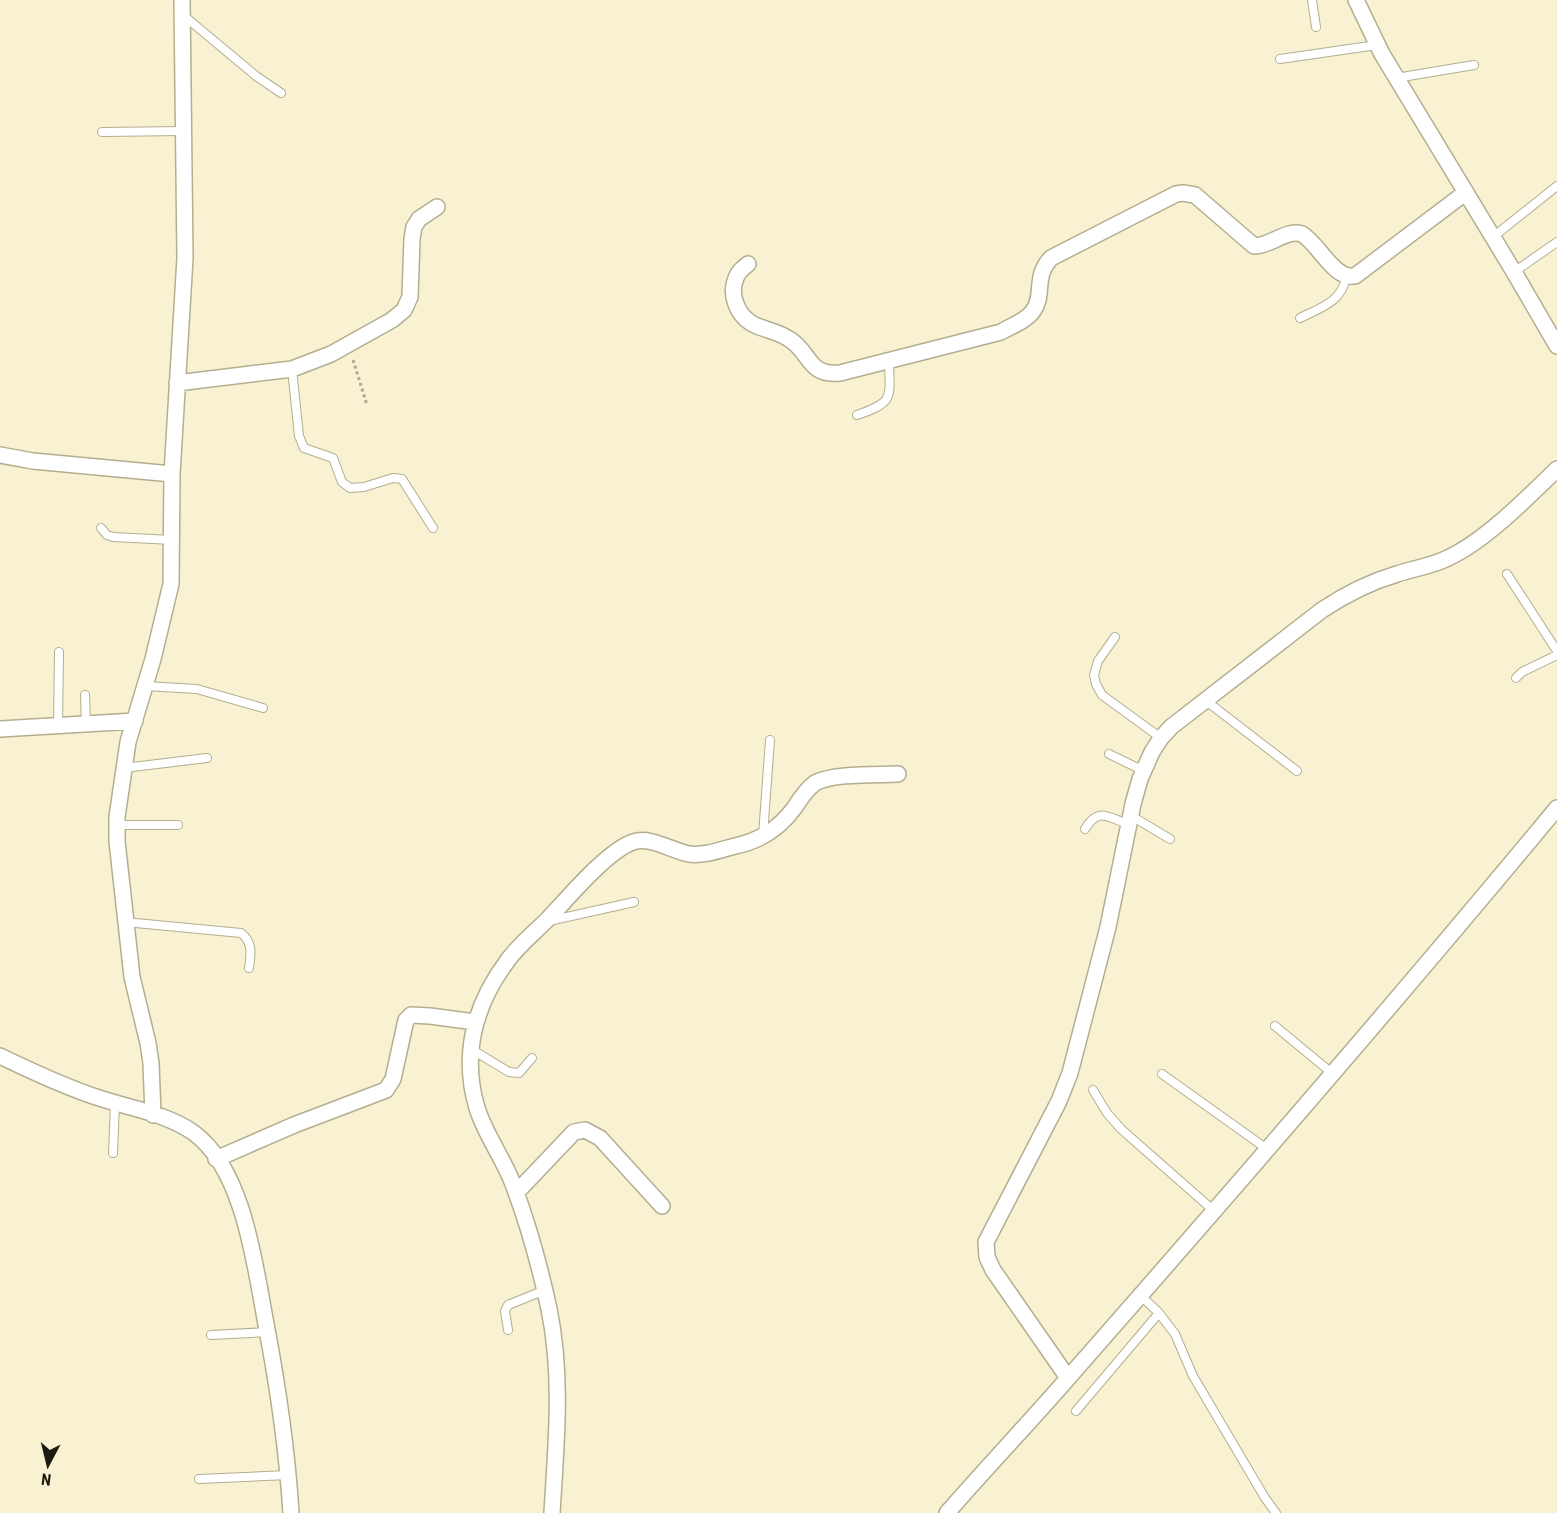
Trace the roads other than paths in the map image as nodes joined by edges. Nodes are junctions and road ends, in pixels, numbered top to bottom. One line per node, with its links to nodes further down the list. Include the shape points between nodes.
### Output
1 (1312, 0): 4 (lane)
2 (1356, 0): 5 (street)
3 (182, 7): 9 (lane, via 256,76); 10 (street)
4 (1316, 27)
5 (1377, 45): 6 (lane); 8 (street)
6 (1280, 59)
7 (1474, 65): 8 (lane)
8 (1396, 78): 13 (street)
9 (281, 93)
10 (184, 131): 11 (lane); 24 (street, via 185,258)
11 (102, 132)
12 (1557, 186): 15 (lane)
13 (1465, 193): 15 (street); 19 (street, via 1355,276)
14 (437, 207): 23 (street, via 414,227 410,297 404,310 331,354)
15 (1493, 237): 18 (street)
16 (1557, 242): 18 (lane)
17 (748, 264): 22 (street, via 738,274 733,292 741,314 750,322 792,340 820,371 840,373)
18 (1514, 272): 21 (street)
19 (1346, 277): 20 (lane, via 1345,287 1335,300); 22 (street, via 1302,234 1295,232 1254,246 1205,202 1182,192 1051,258 1041,271 1034,311 1021,321 1001,332)
20 (1300, 318)
21 (1557, 346)
22 (888, 362): 25 (lane, via 887,399 881,406)
23 (292, 369): 24 (street); 30 (lane, via 299,436 304,448 333,458 342,482 350,488 402,479)
24 (177, 383): 28 (street)
25 (857, 415)
26 (0, 454): 28 (street, via 33,461)
27 (1557, 469): 40 (street, via 1465,548 1432,565 1382,579 1341,597)
28 (172, 474): 31 (street)
29 (101, 528): 31 (lane, via 113,537)
30 (433, 528)
31 (172, 540): 38 (street, via 171,584)
32 (1507, 574): 34 (lane)
33 (1115, 637): 46 (lane, via 1098,661 1096,684 1102,695)
34 (1557, 651)
35 (58, 652): 44 (lane)
36 (1557, 655): 37 (lane)
37 (1516, 678)
38 (145, 686): 41 (lane, via 197,689); 42 (street)
39 (85, 695): 43 (lane)
40 (1205, 700): 46 (street); 52 (lane)
41 (263, 708)
42 (135, 721): 43 (street); 50 (street)
43 (86, 724): 44 (street)
44 (58, 726): 45 (street)
45 (0, 729)
46 (1161, 738): 51 (street)
47 (770, 740): 59 (lane)
48 (1109, 754): 51 (lane)
49 (207, 758): 50 (lane)
50 (124, 768): 56 (street)
51 (1144, 771): 55 (street)
52 (1297, 771)
53 (898, 774): 59 (street, via 833,778 815,783 779,826)
54 (1557, 808): 71 (street)
55 (1129, 819): 58 (lane, via 1098,815 1092,817); 60 (lane); 87 (street, via 1108,927 1070,1074 986,1242 993,1270)
56 (117, 825): 57 (lane); 62 (street)
57 (178, 825)
58 (1085, 829)
59 (763, 837): 63 (street, via 705,854 635,841 604,863)
60 (1170, 838)
61 (634, 902): 63 (lane)
62 (126, 922): 64 (lane, via 241,933 248,939 251,951); 74 (street, via 132,977 151,1063)
63 (545, 922): 65 (street, via 509,958)
64 (249, 968)
65 (475, 1022): 67 (street); 77 (street, via 411,1015 406,1020 393,1079 386,1090)
66 (1275, 1026): 71 (lane)
67 (471, 1049): 69 (lane, via 509,1072 519,1073); 78 (street, via 477,1108)
68 (0, 1056): 73 (street)
69 (532, 1058)
70 (1162, 1074): 75 (lane)
71 (1333, 1074): 75 (street)
72 (1093, 1090): 80 (lane, via 1121,1129)
73 (116, 1103): 74 (street); 76 (lane)
74 (153, 1115): 77 (street, via 194,1133)
75 (1267, 1149): 80 (street)
76 (113, 1153)
77 (216, 1159): 85 (street, via 243,1214)
78 (516, 1193): 79 (street, via 573,1132 585,1130 600,1138); 81 (street)
79 (662, 1206)
80 (1213, 1210): 82 (street)
81 (544, 1290): 84 (lane, via 508,1305); 92 (street, via 557,1384)
82 (1140, 1295): 83 (lane); 87 (street)
83 (1159, 1312): 88 (lane); 94 (lane)
84 (508, 1330)
85 (268, 1332): 86 (lane); 89 (street)
86 (211, 1335)
87 (1068, 1378): 93 (street)
88 (1076, 1410)
89 (289, 1475): 90 (lane); 91 (street)
90 (199, 1479)
91 (291, 1513)
92 (552, 1513)
93 (948, 1513)
94 (1276, 1513)

